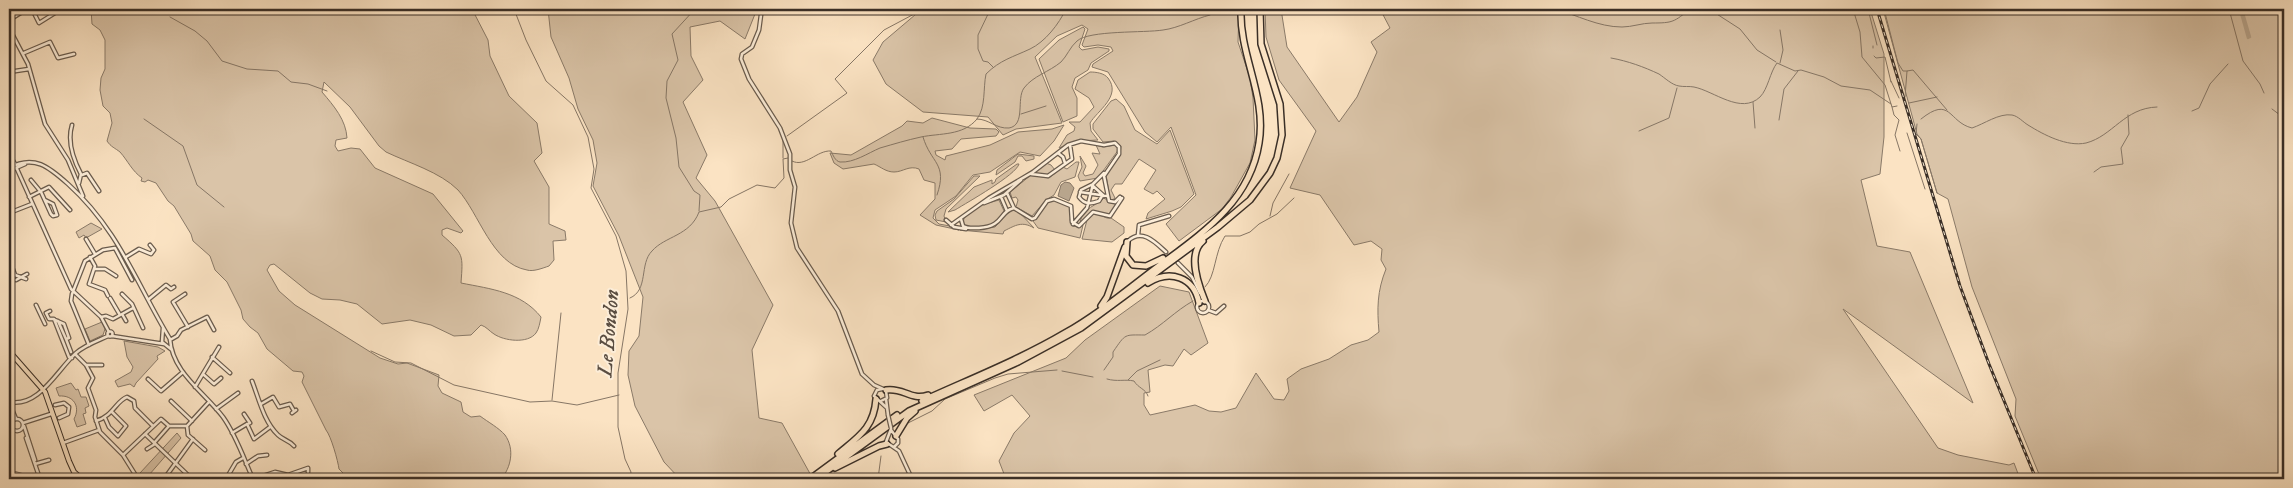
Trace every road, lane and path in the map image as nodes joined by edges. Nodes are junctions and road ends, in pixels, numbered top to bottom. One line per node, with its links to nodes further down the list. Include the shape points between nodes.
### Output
1 (27, 9): 7 (street)
2 (32, 9): 6 (street, via 39,23)
3 (758, 9): 118 (street, via 761,15 759,30 752,47 742,54 741,59 749,79 780,128 790,154 795,187 791,223 796,246 836,306 860,371)
4 (1241, 9): 49 (highway, via 1242,35 1259,106 1260,141 1247,181)
5 (1260, 9): 41 (highway, via 1261,44 1280,104 1282,135 1270,173)
6 (55, 13)
7 (9, 20)
8 (9, 28): 9 (street)
9 (24, 53): 10 (street, via 50,42 58,58); 12 (street)
10 (74, 54)
11 (9, 66): 13 (street)
12 (29, 68): 13 (street); 27 (street, via 45,124 66,156 75,175)
13 (10, 71)
14 (72, 125): 23 (street, via 72,156)
15 (1070, 145): 16 (street); 18 (street, via 1072,158); 21 (street, via 1086,141 1118,145 1119,154)
16 (1058, 153): 18 (street); 22 (street)
17 (9, 154): 19 (street)
18 (1065, 163): 22 (street, via 1048,176)
19 (16, 166): 20 (street); 27 (street, via 31,163 47,166 66,182); 37 (street)
20 (9, 169)
21 (1105, 173): 25 (street); 28 (street)
22 (1030, 174): 24 (street)
23 (82, 175): 27 (street); 31 (street, via 87,173)
24 (1025, 176): 34 (street); 43 (street)
25 (1104, 178): 28 (street); 36 (street)
26 (31, 180): 32 (street)
27 (75, 184): 29 (street); 30 (street)
28 (1093, 184): 33 (street); 35 (street); 36 (street)
29 (80, 188): 30 (street); 39 (street)
30 (76, 190): 39 (street)
31 (99, 190)
32 (41, 192): 37 (street); 40 (street); 46 (street, via 49,187)
33 (1080, 192): 35 (street); 44 (street, via 1082,201)
34 (1007, 193): 38 (street); 45 (street)
35 (1091, 194): 36 (street); 44 (street)
36 (1104, 196): 44 (street); 53 (street, via 1112,203 1121,197 1109,217 1094,212 1081,225)
37 (29, 197): 42 (street)
38 (1001, 197): 43 (street); 47 (street)
39 (84, 198): 64 (street)
40 (45, 200): 40 (street, via 50,214 57,215 53,204)
41 (1250, 200): 79 (highway, via 1197,248); 82 (highway)
42 (32, 204): 48 (street); 75 (street)
43 (980, 204): 51 (street)
44 (1089, 204): 53 (street)
45 (1014, 208): 47 (street); 53 (street, via 1034,219 1047,201 1054,199 1072,206)
46 (70, 210)
47 (1007, 211): 55 (street, via 995,225)
48 (9, 213)
49 (1223, 214): 58 (highway, via 1164,257 1146,266 1136,266 1128,260); 100 (highway, via 1106,305)
50 (1169, 216): 56 (street, via 1139,225)
51 (962, 218): 54 (street); 55 (street, via 963,226)
52 (946, 220): 54 (street)
53 (1073, 224)
54 (951, 225): 55 (street, via 960,229)
55 (970, 228)
56 (1138, 235): 58 (street); 61 (street, via 1151,239)
57 (86, 239): 62 (street)
58 (1127, 242): 100 (highway, via 1105,301)
59 (150, 245): 64 (street, via 154,250 151,254 140,249)
60 (9, 250): 71 (street, via 15,275)
61 (1166, 252)
62 (95, 254): 63 (street); 70 (street, via 115,248)
63 (90, 257): 66 (street); 75 (street, via 83,263)
64 (126, 257): 68 (street)
65 (1178, 263): 79 (street, via 1192,277)
66 (94, 269): 69 (street, via 105,269); 86 (street, via 89,284 105,290)
67 (27, 274): 72 (street)
68 (136, 274): 70 (street); 78 (street)
69 (116, 276)
70 (130, 276): 73 (street)
71 (26, 279)
72 (16, 280)
73 (132, 280)
74 (174, 286): 78 (street, via 172,289 166,285)
75 (73, 292): 87 (street); 103 (street, via 71,301)
76 (122, 294): 83 (street)
77 (185, 294): 92 (street, via 173,302)
78 (149, 299): 91 (street)
79 (1202, 302): 82 (highway, via 1188,281 1162,276); 84 (street, via 1209,305); 84 (street, via 1199,311 1204,313)
80 (36, 305): 85 (street)
81 (1224, 306): 84 (street, via 1217,313)
82 (1110, 307): 120 (highway, via 1050,347)
83 (133, 308): 86 (street); 93 (street)
84 (1208, 310)
85 (41, 315): 88 (street, via 48,312 48,319); 90 (street)
86 (121, 315): 87 (street, via 111,320); 89 (street)
87 (101, 317): 95 (street)
88 (56, 320): 98 (street); 98 (street, via 64,324 69,338)
89 (126, 321)
90 (45, 324)
91 (163, 326): 99 (street); 101 (street)
92 (188, 327): 94 (street, via 208,317); 101 (street)
93 (142, 328)
94 (214, 330)
95 (109, 332): 96 (street); 97 (street)
96 (108, 336): 97 (street); 103 (street)
97 (112, 336): 102 (street)
98 (64, 338): 108 (street)
99 (163, 339): 101 (street); 101 (street); 102 (street)
100 (1052, 341): 114 (highway)
101 (168, 342): 102 (street); 111 (street)
102 (153, 343)
103 (89, 345): 106 (street)
104 (219, 347): 107 (street)
105 (9, 351): 121 (main road)
106 (76, 354): 108 (street); 109 (street)
107 (212, 357): 112 (street); 113 (street)
108 (72, 358): 121 (street)
109 (86, 365): 110 (street); 146 (street, via 93,378 88,388 96,410)
110 (102, 365)
111 (183, 372): 116 (street, via 161,392); 119 (street)
112 (230, 373)
113 (204, 375): 115 (street, via 214,384); 119 (street)
114 (975, 377): 122 (highway, via 920,397 896,389); 191 (highway, via 902,411)
115 (221, 378)
116 (148, 379)
117 (252, 381): 133 (street)
118 (874, 384): 122 (street); 123 (street)
119 (195, 387): 131 (street)
120 (960, 388): 160 (highway, via 913,412); 192 (highway, via 899,417)
121 (42, 390): 132 (street, via 28,401); 140 (main road); 165 (main road)
122 (884, 390): 123 (street); 127 (street, via 888,394)
123 (875, 392): 128 (street)
124 (238, 393): 137 (street)
125 (272, 394): 126 (street)
126 (274, 398): 133 (street); 139 (street, via 279,407 290,404)
127 (886, 399): 128 (street); 136 (street)
128 (879, 400): 136 (street); 191 (highway, via 867,428)
129 (171, 401): 147 (street)
130 (9, 402): 132 (street); 135 (street)
131 (209, 402): 137 (street); 147 (street)
132 (14, 403): 135 (street)
133 (261, 404): 153 (street)
134 (54, 405): 142 (street, via 64,403 70,408 68,414)
135 (10, 407): 144 (street); 145 (street)
136 (887, 408): 155 (street, bridge)
137 (216, 409): 158 (street)
138 (112, 412): 143 (street); 143 (street, via 126,426 118,436); 150 (street, via 124,397 129,398)
139 (294, 412)
140 (51, 414): 148 (street); 183 (main road)
141 (244, 414): 149 (street, via 250,422)
142 (59, 418)
143 (105, 418): 146 (street)
144 (16, 419): 145 (street); 148 (street)
145 (12, 421): 154 (street)
146 (96, 421): 156 (street)
147 (192, 421): 152 (street)
148 (23, 424): 157 (street); 162 (street)
149 (247, 424): 158 (street); 164 (street)
150 (153, 426): 151 (street, via 162,419); 159 (street)
151 (169, 426): 152 (street); 166 (street)
152 (187, 426): 163 (street, via 188,435)
153 (271, 426): 164 (street); 170 (street)
154 (9, 429): 157 (street)
155 (891, 429): 160 (street); 161 (street)
156 (99, 430): 165 (street); 174 (street)
157 (19, 431): 162 (street)
158 (232, 433): 176 (street)
159 (145, 434): 166 (street); 174 (street)
160 (895, 435): 161 (street); 167 (street)
161 (889, 436): 169 (street)
162 (26, 437): 180 (street, via 32,447)
163 (193, 439): 173 (street); 179 (street)
164 (254, 439): 168 (street)
165 (63, 443): 183 (main road)
166 (154, 443): 172 (street); 179 (street)
167 (898, 443): 171 (street); 177 (street)
168 (256, 444)
169 (887, 444): 171 (street); 192 (highway, via 850,459)
170 (294, 446)
171 (894, 446): 177 (street)
172 (147, 449)
173 (206, 450)
174 (123, 455): 186 (street)
175 (267, 455): 181 (street, via 261,454)
176 (243, 458): 181 (street); 189 (street, via 236,462)
177 (904, 458): 193 (street)
178 (49, 460): 180 (street)
179 (176, 463): 187 (street); 188 (street)
180 (35, 464): 184 (street)
181 (246, 464): 190 (street)
182 (308, 472): 190 (street, via 308,468 288,475 275,472)
183 (75, 477): 185 (main road)
184 (40, 479)
185 (82, 479)
186 (139, 479)
187 (164, 479)
188 (192, 479)
189 (226, 479)
190 (253, 479)
191 (809, 479)
192 (817, 479)
193 (912, 479)

